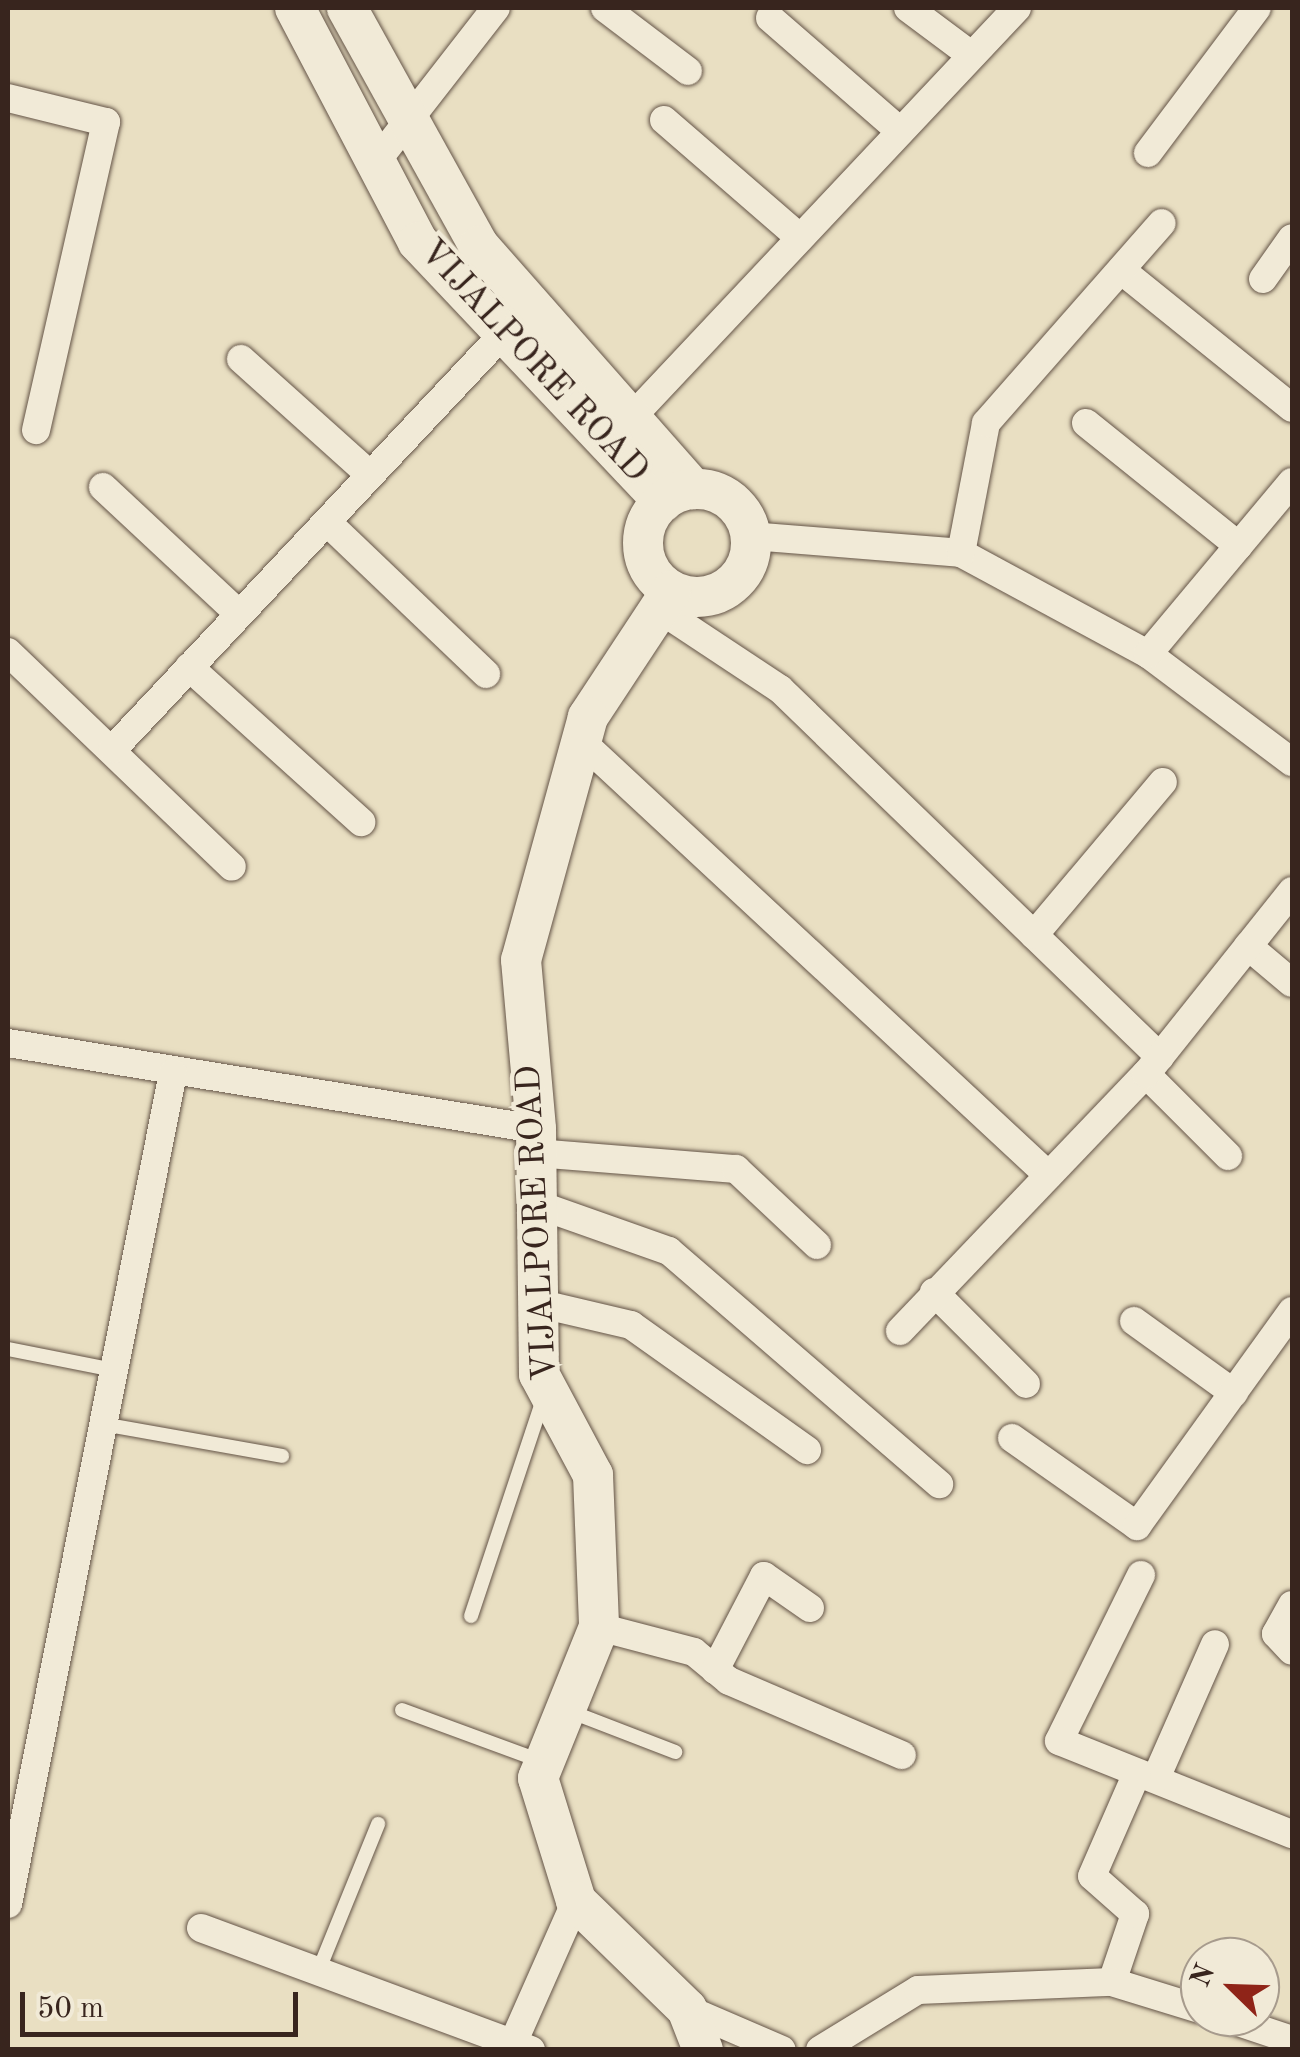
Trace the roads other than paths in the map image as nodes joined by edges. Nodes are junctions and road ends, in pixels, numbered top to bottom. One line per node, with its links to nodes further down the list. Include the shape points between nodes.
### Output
1 (295, 8): 16 (main road, VIJALPORE ROAD)
2 (347, 8): 12 (main road, VIJALPORE ROAD)
3 (496, 8): 12 (street)
4 (606, 8): 10 (street)
5 (908, 8): 9 (street)
6 (1017, 8): 9 (street)
7 (1257, 8): 15 (street)
8 (770, 18): 14 (street)
9 (971, 55): 14 (street)
10 (688, 71)
11 (8, 98): 27 (street, via 106,122)
12 (409, 119): 16 (street); 25 (main road, VIJALPORE ROAD, via 479,246)
13 (664, 120): 18 (street)
14 (900, 131): 18 (street)
15 (1148, 153)
16 (376, 162): 22 (main road, VIJALPORE ROAD, via 418,242)
17 (1162, 223): 20 (street)
18 (800, 238): 25 (street)
19 (1292, 238): 21 (street)
20 (1122, 270): 24 (street); 35 (street, via 977,439)
21 (1262, 280)
22 (504, 334): 28 (street); 31 (main road, VIJALPORE ROAD)
23 (241, 359): 28 (street)
24 (1292, 408)
25 (631, 418): 31 (main road, VIJALPORE ROAD)
26 (1086, 423): 34 (street)
27 (36, 430)
28 (368, 474): 32 (street)
29 (1292, 482): 34 (street)
30 (103, 488): 37 (street)
31 (678, 495): 33 (main road, VIJALPORE ROAD, via 725,496); 36 (main road, VIJALPORE ROAD, via 644,548)
32 (327, 522): 37 (street); 41 (street)
33 (751, 536): 35 (street); 36 (main road, via 734,582 704,597)
34 (1239, 546): 39 (street)
35 (961, 554): 39 (street)
36 (664, 600): 42 (main road, VIJALPORE ROAD); 49 (street, via 780,689)
37 (239, 614): 40 (street)
38 (8, 652): 43 (street)
39 (1148, 654): 44 (street)
40 (189, 668): 43 (street); 46 (street)
41 (486, 674)
42 (581, 741): 55 (main road, VIJALPORE ROAD, via 521,960); 57 (street)
43 (113, 749): 47 (street)
44 (1292, 762)
45 (1164, 782): 49 (street)
46 (361, 822)
47 (232, 866)
48 (1292, 891): 50 (street)
49 (1034, 935): 53 (street)
50 (1248, 946): 51 (street); 53 (street)
51 (1292, 983)
52 (8, 1043): 54 (street)
53 (1153, 1066): 56 (street); 57 (street)
54 (173, 1073): 55 (street); 66 (street)
55 (536, 1141): 58 (main road, VIJALPORE ROAD); 59 (street, via 736,1169)
56 (1228, 1156)
57 (1048, 1175): 60 (street)
58 (536, 1204): 61 (main road, VIJALPORE ROAD); 74 (street, via 669,1251)
59 (818, 1245)
60 (934, 1292): 64 (street); 67 (street)
61 (538, 1303): 68 (main road, VIJALPORE ROAD); 72 (street, via 631,1325)
62 (1291, 1317): 69 (street)
63 (1134, 1321): 69 (street)
64 (900, 1331)
65 (8, 1349): 66 (lane)
66 (114, 1370): 70 (street)
67 (1026, 1384)
68 (545, 1394): 78 (lane); 79 (main road, VIJALPORE ROAD, via 593,1475)
69 (1234, 1394): 71 (street, via 1137,1526)
70 (103, 1424): 73 (lane); 92 (street)
71 (1012, 1438)
72 (807, 1450)
73 (282, 1456)
74 (938, 1484)
75 (1141, 1575): 88 (street, via 1059,1741)
76 (1292, 1605): 81 (street, via 1276,1634)
77 (810, 1608): 82 (street, via 764,1576)
78 (471, 1616)
79 (599, 1627): 82 (street, via 694,1652); 84 (main road, VIJALPORE ROAD)
80 (1215, 1644): 88 (street)
81 (1292, 1651)
82 (715, 1670): 86 (street)
83 (402, 1710): 87 (lane)
84 (566, 1710): 85 (lane); 87 (main road, VIJALPORE ROAD)
85 (675, 1752)
86 (902, 1755)
87 (544, 1762): 91 (main road, VIJALPORE ROAD, via 538,1778)
88 (1146, 1775): 90 (street); 95 (street, via 1092,1876 1136,1914)
89 (378, 1824): 94 (lane)
90 (1292, 1834)
91 (576, 1901): 97 (main road, VIJALPORE ROAD); 98 (street)
92 (8, 1904)
93 (201, 1928): 94 (street)
94 (318, 1972): 98 (street)
95 (1112, 1982): 96 (street); 101 (street, via 901,1993)
96 (1180, 2003)
97 (687, 2009): 99 (main road, VIJALPORE ROAD); 100 (street)
98 (522, 2046)
99 (703, 2050)
100 (782, 2050)
101 (820, 2050)

